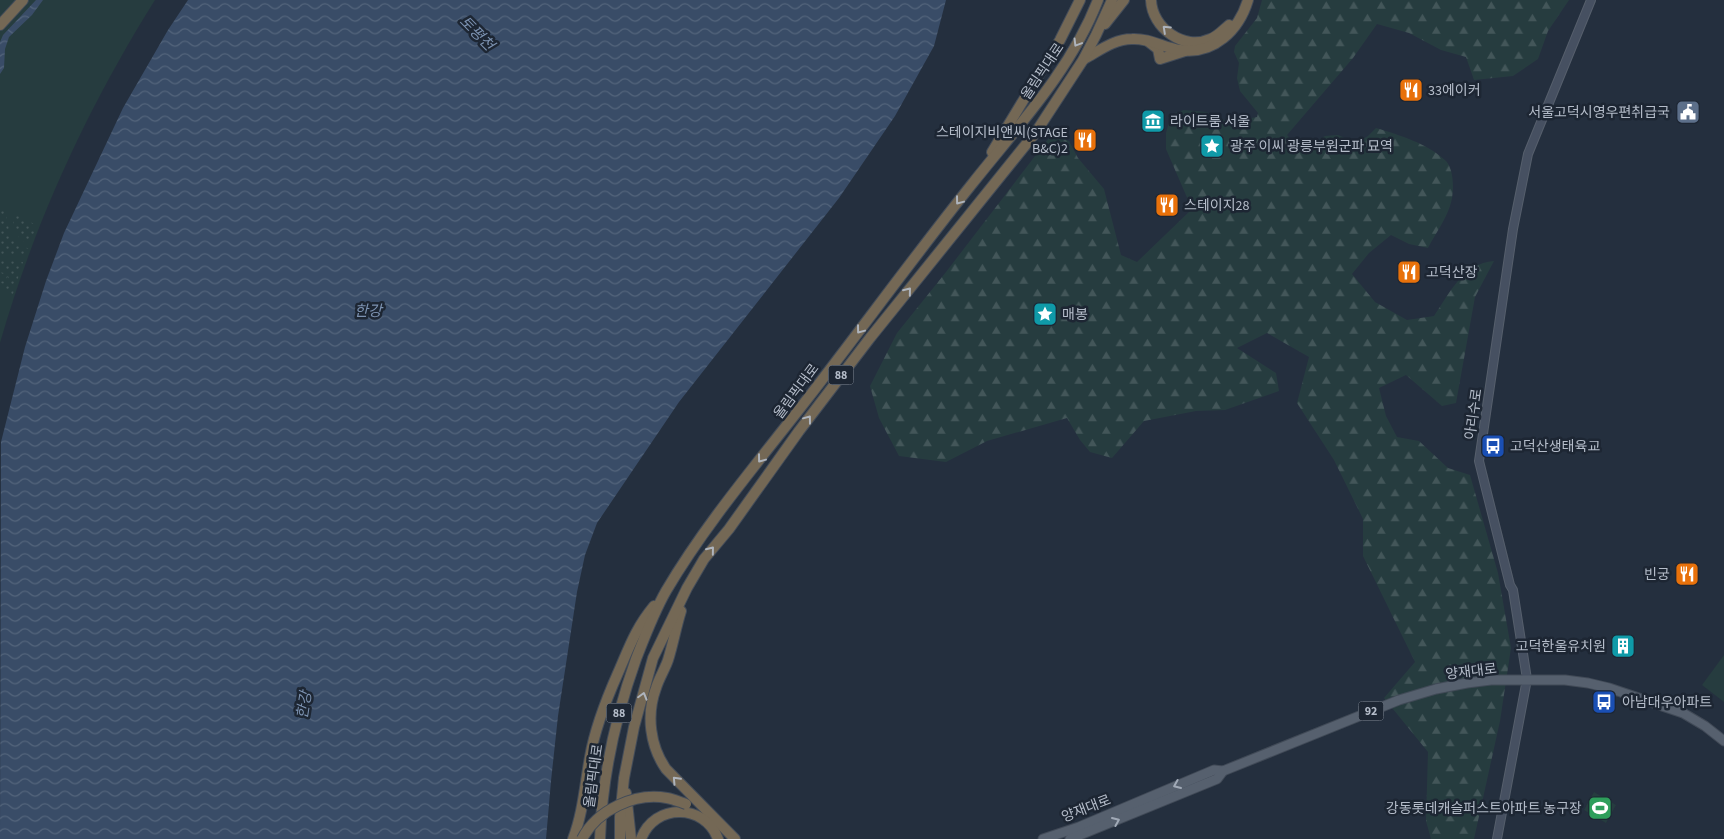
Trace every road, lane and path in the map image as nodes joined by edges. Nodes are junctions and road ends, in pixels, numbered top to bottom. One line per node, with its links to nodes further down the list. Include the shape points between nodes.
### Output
1 (23, 0): 10 (highway)
2 (1080, 0): 15 (highway, via 1060,40)
3 (1098, 0): 15 (highway, 올림픽대로 / 88, one-way to 15, via 1090,22 1058,73 1025,120)
4 (1112, 0): 11 (highway, 올림픽대로 / 88)
5 (1124, 0): 11 (highway)
6 (1152, 0): 7 (highway, one-way to 6, via 1230,23 1212,39 1201,42 1179,39 1167,32 1157,21)
7 (1242, 0)
8 (1248, 0): 13 (highway, via 1241,16 1223,39 1209,47)
9 (1591, 0): 18 (main road, 아리수로, via 1528,154 1513,229 1479,461 1513,590)
10 (0, 25)
11 (1096, 35): 14 (highway, 올림픽대로 / 88)
12 (1141, 39): 13 (highway); 13 (highway, via 1158,49 1160,59); 14 (highway, via 1116,42)
13 (1186, 50)
14 (1083, 60): 16 (highway, 올림픽대로 / 88, one-way to 14, via 704,559 870,338 1036,132)
15 (972, 184): 17 (highway, 올림픽대로 / 88, one-way to 17, via 706,531)
16 (687, 588): 21 (highway, 올림픽대로 / 88, one-way to 16, via 653,658); 22 (highway, one-way to 16, via 666,769 651,732 655,689 668,660)
17 (665, 593): 23 (highway, via 629,644 607,698 590,757); 25 (highway, 올림픽대로 / 88, via 647,631 614,731)
18 (1526, 679): 19 (main road, 양재대로 / 92, via 1573,681 1616,690 1683,713); 20 (main road, 양재대로 / 92, via 1467,683 1412,696); 33 (main road, 아리수로)
19 (1724, 741)
20 (1223, 771): 31 (main road, 양재대로 / 92, one-way to 31, via 1214,770); 32 (main road, 양재대로 / 92, one-way to 20, via 1217,779)
21 (624, 778): 26 (highway, 올림픽대로 / 88); 27 (highway)
22 (718, 822): 24 (highway, bridge, via 686,804 666,798 635,799 598,819); 30 (highway)
23 (573, 839)
24 (582, 839)
25 (599, 839)
26 (620, 839)
27 (630, 839)
28 (641, 839): 29 (highway, via 654,821 672,812 687,812 700,817)
29 (718, 839)
30 (735, 839)
31 (1043, 839)
32 (1070, 839)
33 (1497, 839)

